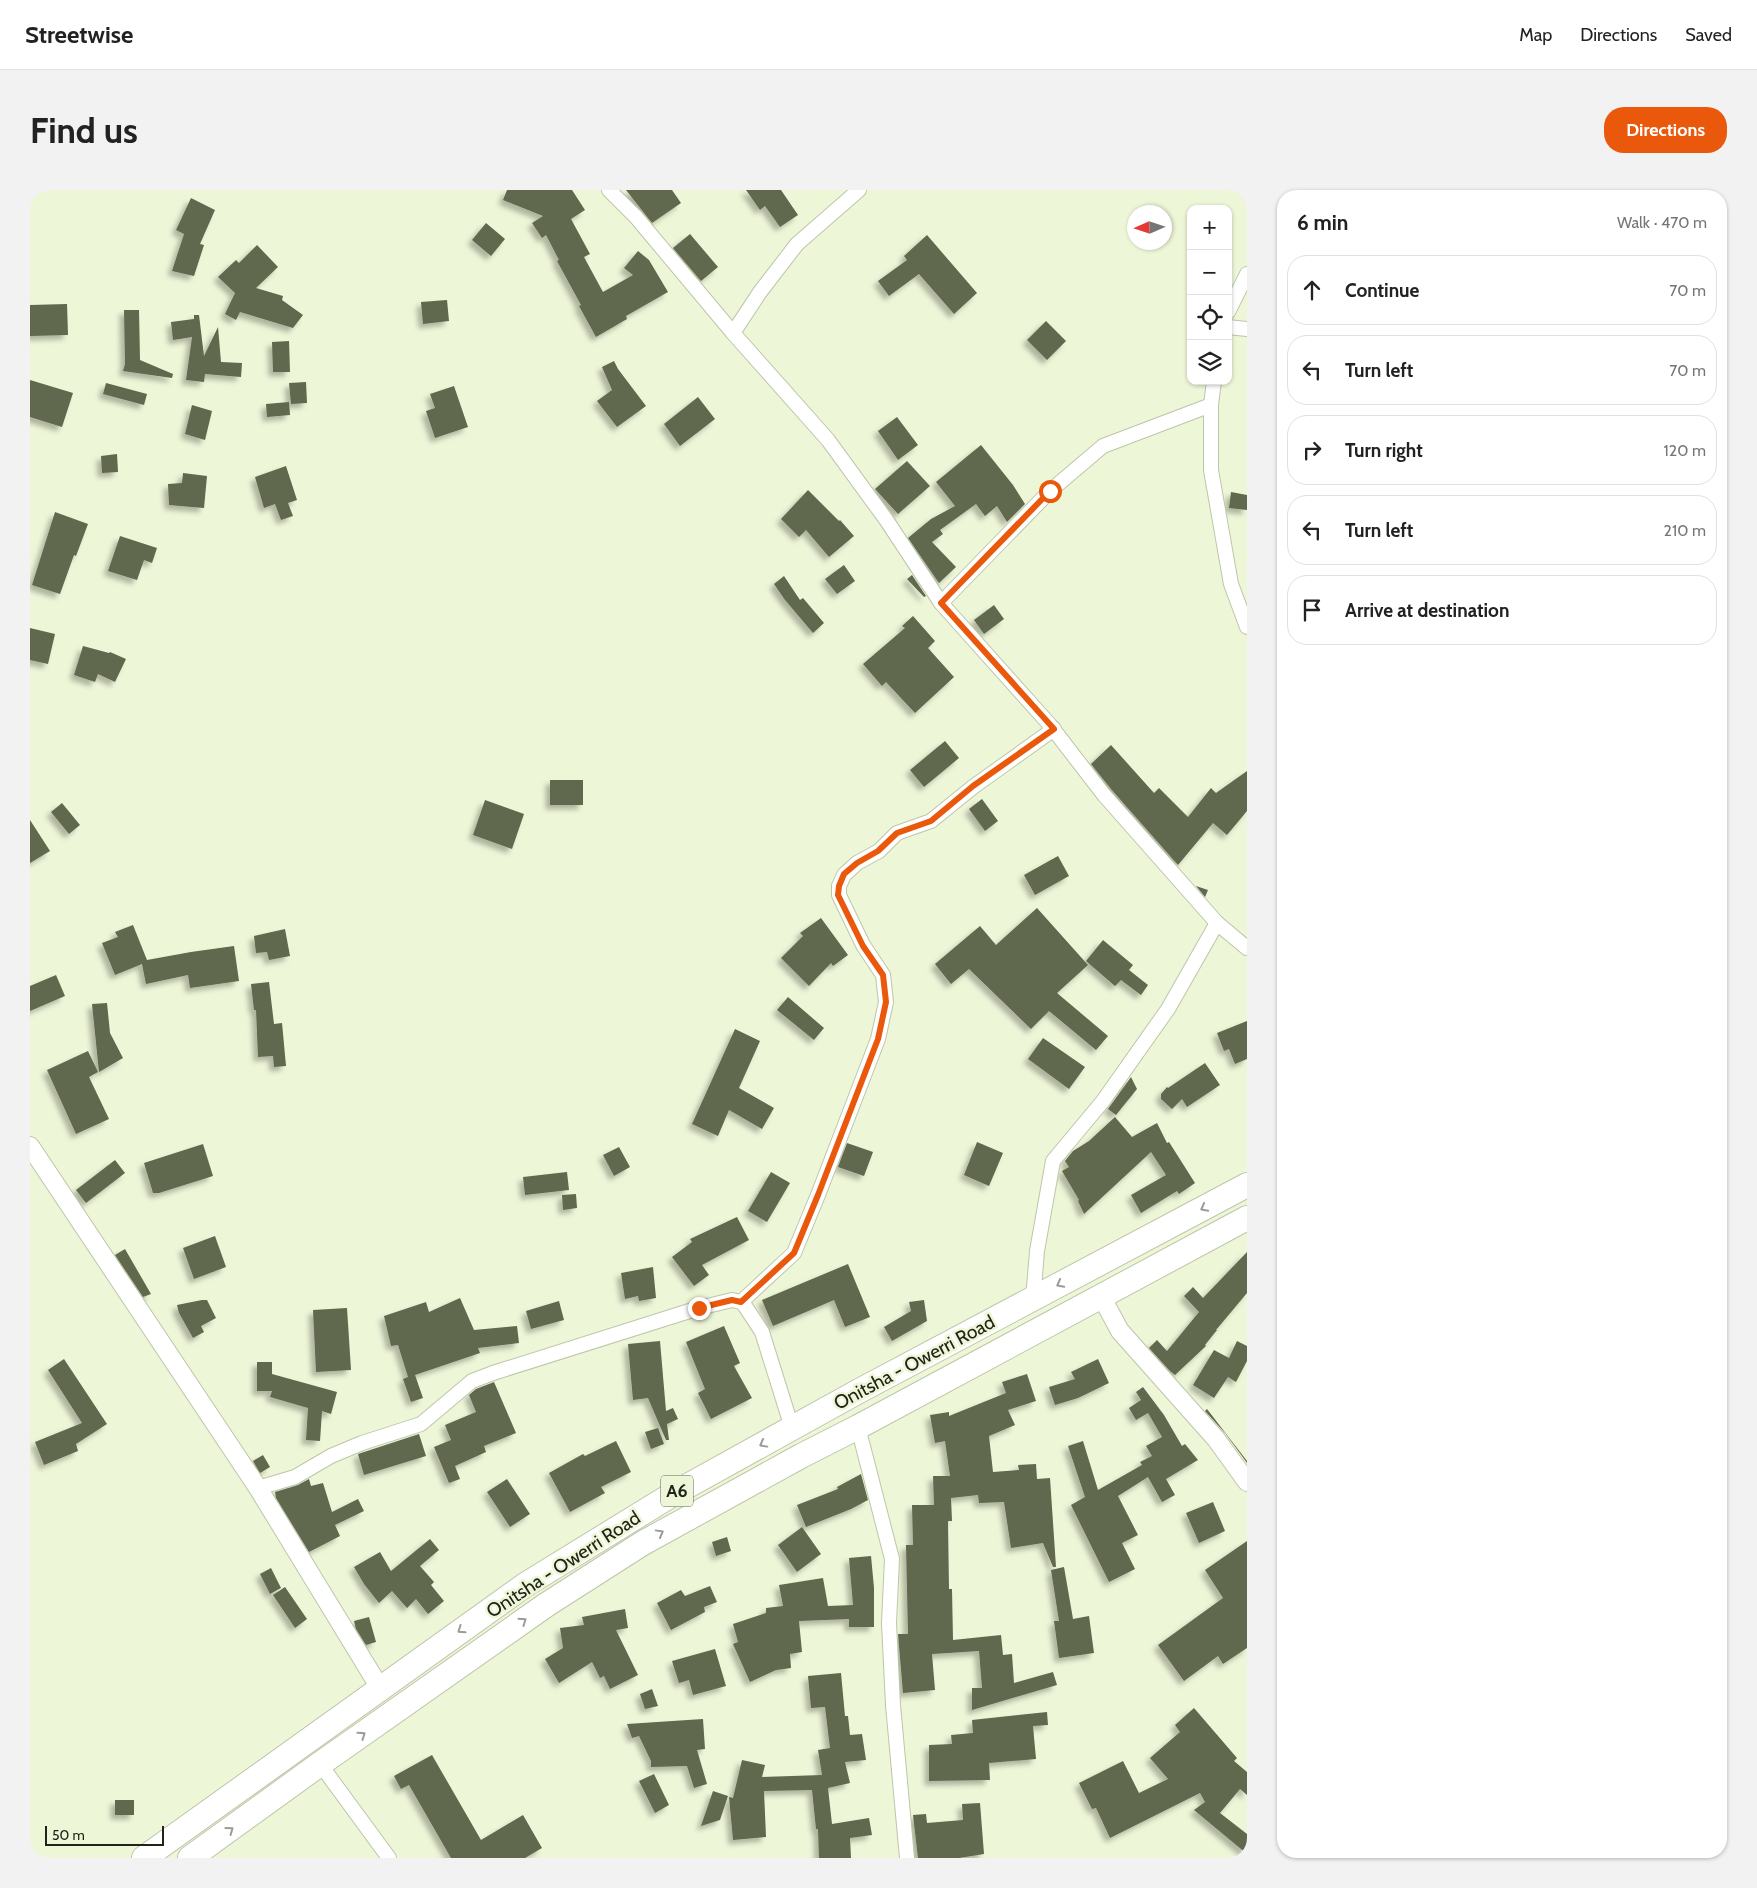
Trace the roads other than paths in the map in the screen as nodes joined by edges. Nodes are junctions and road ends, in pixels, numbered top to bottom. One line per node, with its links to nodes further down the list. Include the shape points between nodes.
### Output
1 (609, 190): 7 (street, via 636,217)
2 (859, 190): 7 (street, via 797,244)
3 (1247, 274): 4 (street)
4 (1232, 304)
5 (1232, 327): 6 (street)
6 (1247, 329)
7 (733, 334): 10 (street, via 828,440)
8 (1214, 385): 9 (street)
9 (1211, 405): 10 (street, via 1103,446 1050,491); 11 (street, via 1211,470 1231,584)
10 (941, 603): 12 (street)
11 (1247, 627)
12 (1054, 729): 13 (street, via 1104,795); 20 (street, via 973,786 931,821 897,833 878,851 844,874 838,895 863,946 883,975 886,1002 878,1039 794,1253)
13 (1216, 923): 14 (street); 19 (street, via 1168,1009 1103,1101 1053,1161 1036,1251)
14 (1244, 942)
15 (30, 1146): 24 (street)
16 (1247, 1185): 19 (highway, Onitsha - Owerri Road / A6, one-way to 19)
17 (1247, 1218): 18 (highway, Onitsha - Owerri Road / A6)
18 (1101, 1296): 21 (highway, Onitsha - Owerri Road / A6); 23 (street, via 1120,1331 1216,1439)
19 (1033, 1299): 22 (highway, Onitsha - Owerri Road / A6)
20 (741, 1302): 22 (street, via 762,1332); 24 (street, via 732,1300 699,1308 472,1381 421,1424 362,1443 295,1477)
21 (858, 1427): 26 (highway, Onitsha - Owerri Road / A6, one-way to 21, via 546,1605 643,1542); 30 (street, via 892,1558 889,1623 893,1705)
22 (792, 1428): 25 (highway, Onitsha - Owerri Road / A6, one-way to 25, via 673,1494 525,1585)
23 (1247, 1482)
24 (258, 1488): 25 (street)
25 (380, 1688): 27 (highway, Onitsha - Owerri Road / A6)
26 (320, 1764): 28 (highway, Onitsha - Owerri Road / A6, one-way to 26); 29 (street)
27 (144, 1858)
28 (190, 1858)
29 (388, 1858)
30 (907, 1858)

